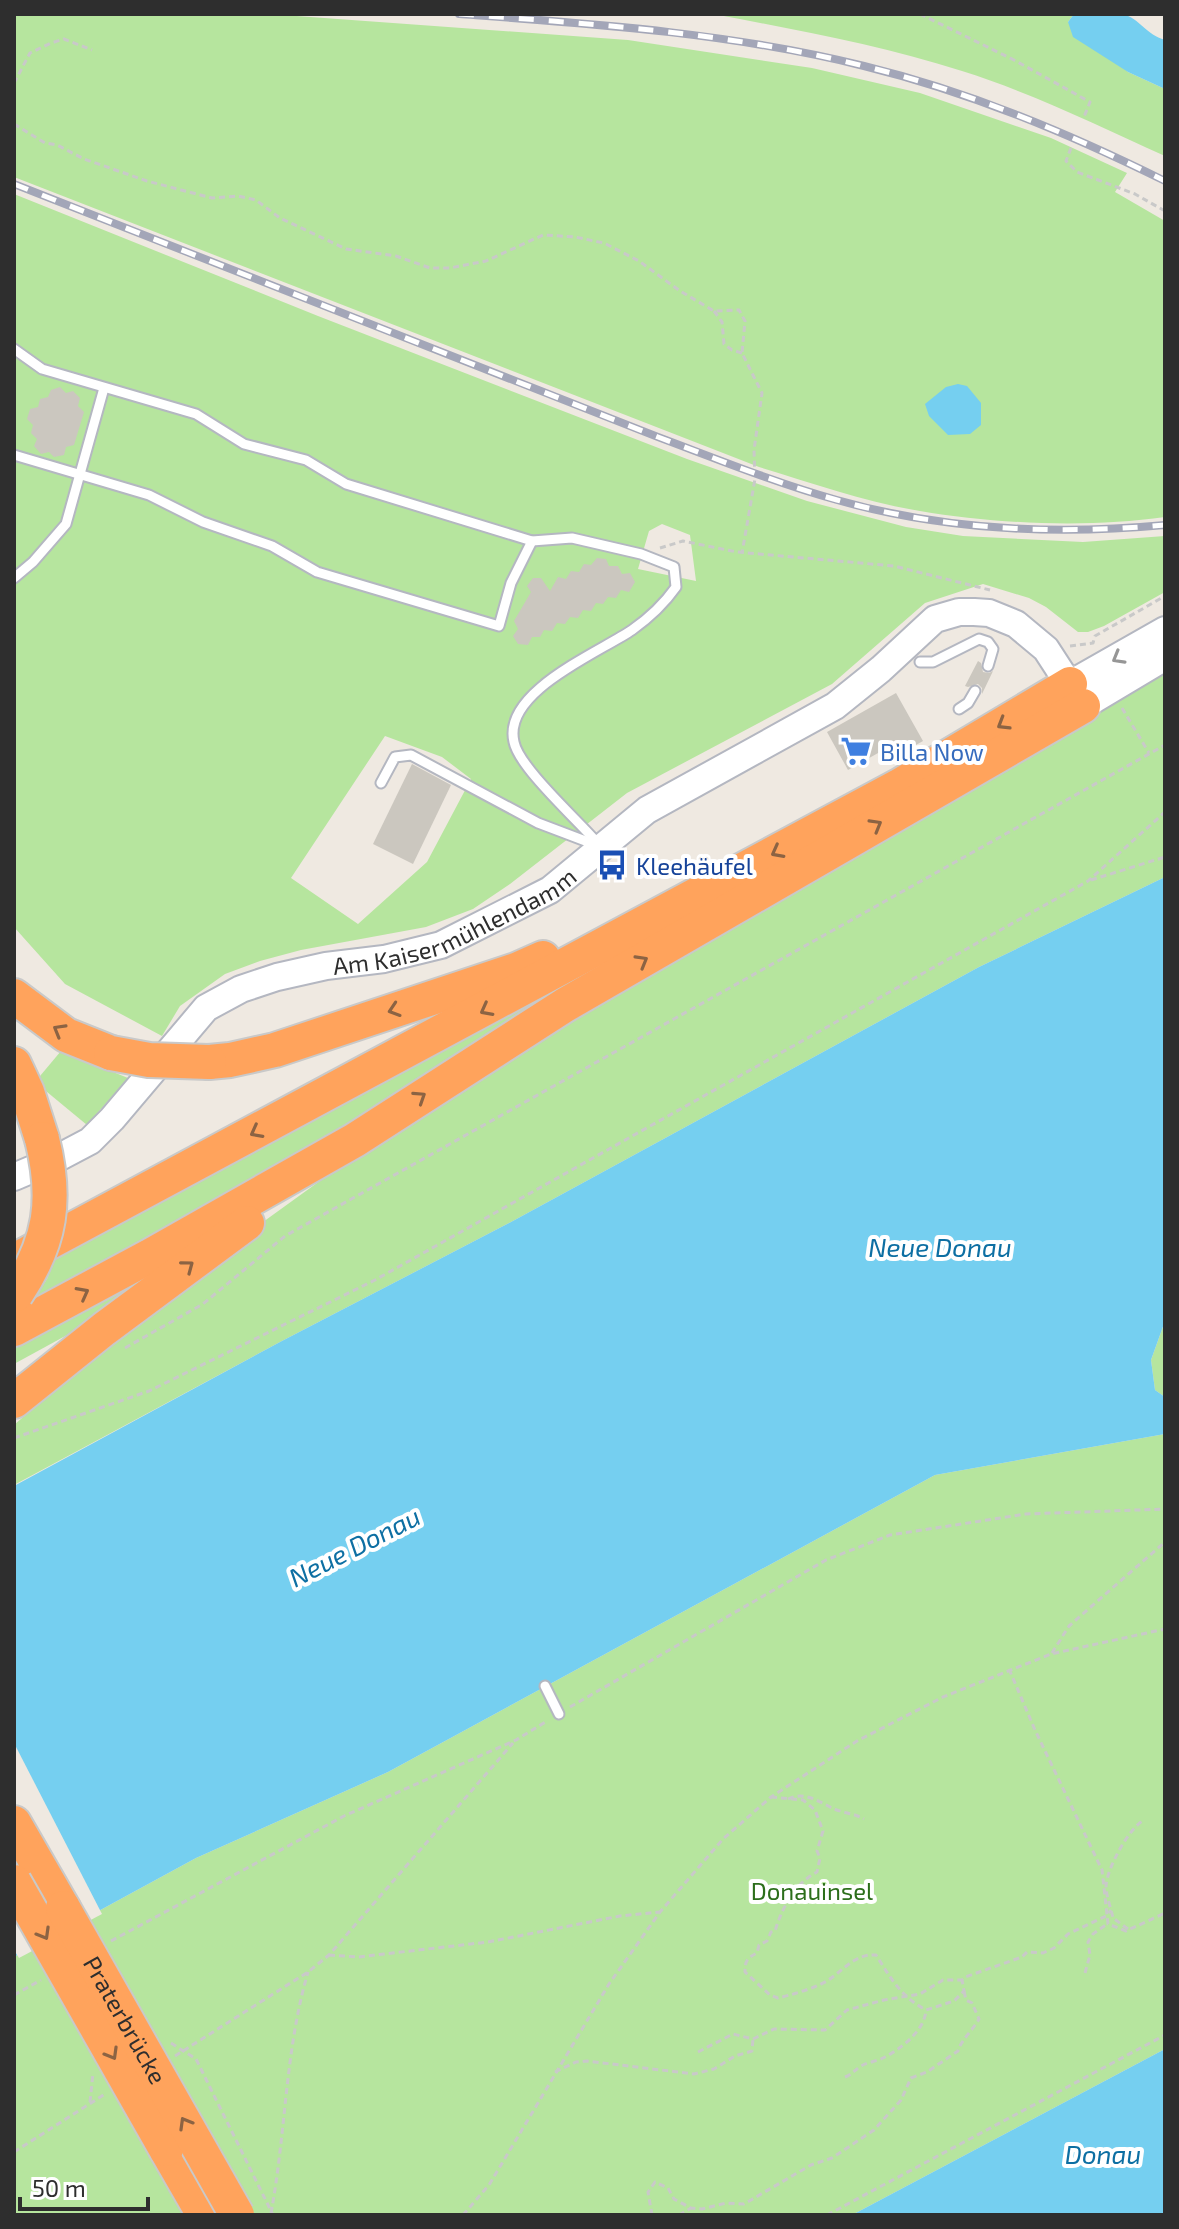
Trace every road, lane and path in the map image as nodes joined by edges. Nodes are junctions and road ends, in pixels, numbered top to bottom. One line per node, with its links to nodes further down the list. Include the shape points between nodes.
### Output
1 (920, 14): 4 (path, via 1090,102)
2 (92, 50): 3 (path, via 64,39 51,43 30,53)
3 (14, 83)
4 (1084, 117)
5 (14, 124): 8 (path, via 40,141 147,181 212,198 256,200 328,243 430,268 486,261 543,235 591,240 639,261)
6 (1071, 148): 7 (path, via 1066,161 1077,172)
7 (1165, 211)
8 (714, 311): 10 (path, via 722,322 724,344); 10 (path, via 733,308 743,313)
9 (14, 349): 11 (lane, via 42,369)
10 (742, 353): 15 (path, via 762,393 750,523)
11 (104, 388): 13 (lane); 14 (lane, via 196,414 244,444 306,460 346,484)
12 (14, 455): 13 (lane)
13 (80, 474): 14 (lane, via 149,495 203,522 272,546 317,572 499,626 511,583); 17 (lane, via 66,524)
14 (532, 541): 16 (lane, via 572,538)
15 (742, 553): 16 (path, via 683,541); 18 (path, via 894,566)
16 (641, 554): 33 (lane, via 674,567 676,587 633,629 526,700 514,718 513,742 526,765)
17 (14, 578)
18 (994, 591)
19 (1165, 596): 21 (path, via 1095,636)
20 (1165, 630): 26 (street, one-way to 26)
21 (1093, 643)
22 (1165, 657): 26 (street)
23 (920, 662): 24 (lane, via 933,662 979,639 993,649)
24 (988, 666)
25 (975, 691): 28 (lane)
26 (1076, 695): 33 (street, Am Kaisermühlendamm, via 1046,649 1016,624 974,612 935,619 835,706 647,810); 36 (highway, one-way to 36); 39 (highway, one-way to 26, via 565,1005)
27 (1121, 706): 30 (path)
28 (959, 709)
29 (1165, 745): 30 (path)
30 (1149, 753): 43 (path, via 285,1236 203,1304)
31 (381, 783): 33 (lane, via 395,757 411,755 538,823)
32 (1165, 812): 35 (path)
33 (603, 849): 40 (street, Am Kaisermühlendamm, via 550,890 441,945 277,977 206,1008 90,1141)
34 (1165, 857): 35 (path)
35 (1088, 881): 45 (path, via 362,1287 149,1391)
36 (678, 906): 37 (highway, one-way to 37, bridge, via 516,970 275,1050 209,1062 111,1053 66,1035); 41 (highway, one-way to 41)
37 (14, 996)
38 (14, 1064): 41 (highway, bridge, via 42,1139 50,1186 48,1225 36,1260)
39 (355, 1140): 42 (highway, one-way to 39); 43 (highway, one-way to 39)
40 (14, 1177)
41 (15, 1284)
42 (14, 1329)
43 (112, 1340): 44 (highway)
44 (14, 1401)
45 (14, 1438)
46 (1165, 1509): 52 (path, via 1026,1514 890,1535 826,1560)
47 (1165, 1542): 49 (path, via 1069,1626)
48 (1165, 1629): 49 (path)
49 (1051, 1654): 50 (path)
50 (1009, 1669): 54 (path, via 857,1741); 59 (path)
51 (545, 1686): 52 (lane)
52 (559, 1714): 53 (path)
53 (516, 1740): 68 (path, via 344,1816); 69 (path)
54 (771, 1797): 55 (path); 63 (path, via 713,1849)
55 (788, 1799): 56 (path, via 811,1797); 76 (path, via 803,1800 821,1824 817,1872 799,1884 775,1931 745,1963 745,1972 778,1998 822,1984 857,1959 876,1955 890,1982)
56 (864, 1819)
57 (1144, 1820): 61 (path, via 1130,1831)
58 (14, 1823): 88 (highway, Praterbrücke, one-way to 58, bridge)
59 (1102, 1876): 61 (path); 65 (path)
60 (14, 1882): 87 (highway, Praterbrücke, one-way to 87, bridge)
61 (1106, 1885): 62 (path)
62 (1111, 1910): 65 (path); 67 (path, via 1113,1918)
63 (660, 1912): 69 (path, via 488,1942 358,1957); 82 (path)
64 (1165, 1913): 67 (path)
65 (1106, 1916): 66 (path); 73 (path, via 1043,1953 1027,1952)
66 (1108, 1924): 67 (path); 71 (path, via 1088,1942)
67 (1132, 1929)
68 (108, 1943)
69 (329, 1955): 70 (path)
70 (308, 1972): 81 (path); 89 (path, via 293,2031)
71 (1085, 1973)
72 (41, 1980): 75 (path)
73 (962, 1980): 74 (path); 76 (path, via 943,1980)
74 (964, 1991): 77 (path, via 954,2001); 86 (path, via 979,2019 968,2038 958,2051 911,2078 901,2100 874,2130 744,2204)
75 (14, 1995)
76 (907, 1997): 77 (path); 79 (path, via 847,2010 825,2030 774,2029)
77 (926, 2010): 83 (path, via 912,2037)
78 (1165, 2035): 93 (path)
79 (753, 2039): 80 (path, via 733,2034); 82 (path, via 752,2051 694,2074 587,2061)
80 (698, 2052)
81 (172, 2058)
82 (555, 2072): 90 (path, via 489,2185)
83 (845, 2077)
84 (118, 2087): 85 (path)
85 (14, 2152)
86 (691, 2208): 91 (path, via 655,2182 648,2192); 92 (path)
87 (204, 2215)
88 (237, 2215)
89 (270, 2215)
90 (463, 2215)
91 (652, 2215)
92 (679, 2215)
93 (827, 2215)

